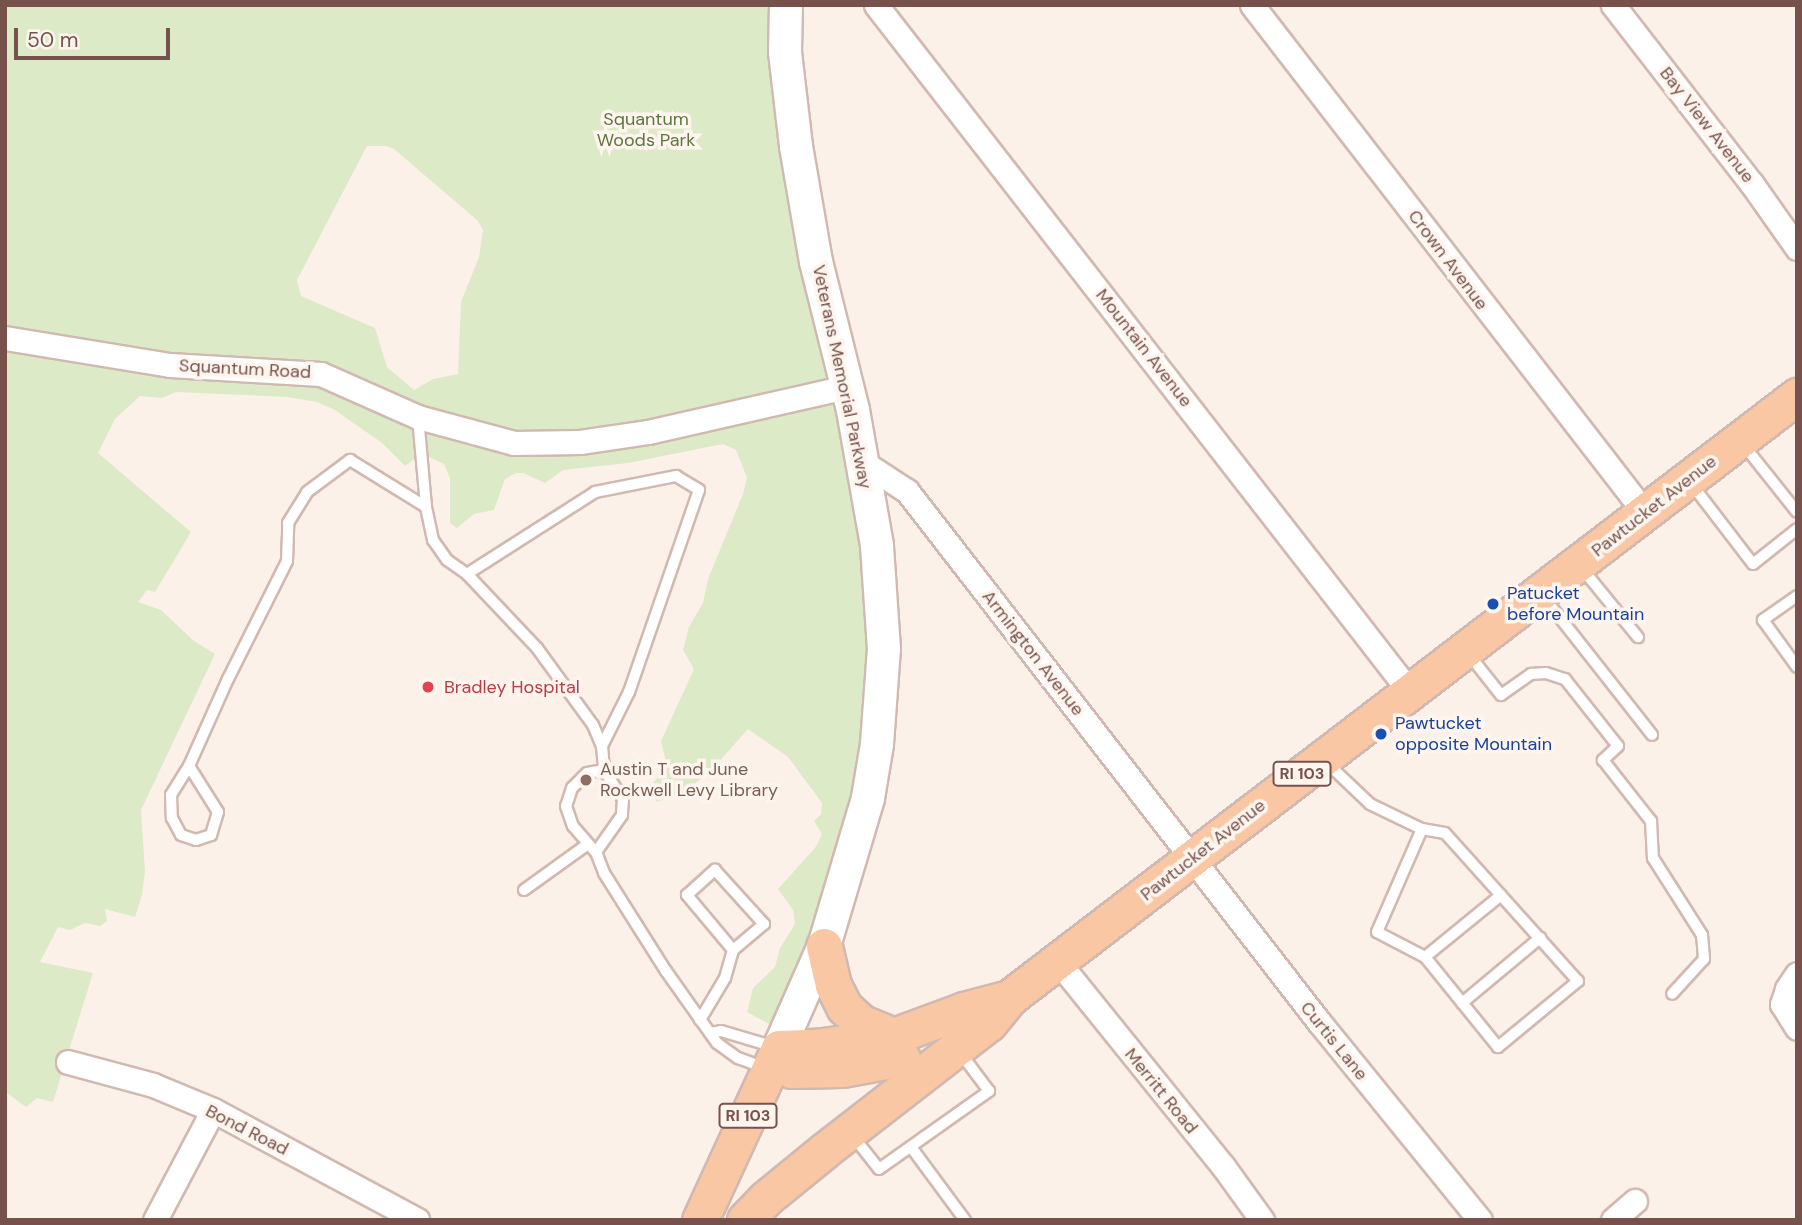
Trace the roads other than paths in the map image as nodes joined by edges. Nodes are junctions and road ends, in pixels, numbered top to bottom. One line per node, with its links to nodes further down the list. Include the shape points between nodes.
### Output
1 (786, 5): 7 (main road, Veterans Memorial Parkway, via 785,52 796,146 816,262)
2 (876, 5): 24 (street, Mountain Avenue)
3 (1252, 5): 15 (street, Crown Avenue)
4 (1613, 5): 5 (street, Bay View Avenue)
5 (1797, 247)
6 (5, 338): 9 (street, Squantum Road, via 170,365 321,374)
7 (846, 387): 9 (street, Squantum Road, via 660,430 580,442 514,443); 11 (main road, Veterans Memorial Parkway)
8 (1797, 396): 10 (main road, Pawtucket Avenue / RI 103)
9 (418, 417): 13 (lane)
10 (1740, 440): 12 (main road, Pawtucket Avenue / RI 103); 14 (lane)
11 (861, 461): 32 (street, Armington Avenue, via 907,491); 36 (main road, Veterans Memorial Parkway, via 884,605 882,696 867,798)
12 (1688, 480): 15 (main road, Pawtucket Avenue / RI 103); 16 (lane, via 1753,564)
13 (426, 507): 18 (lane, via 433,540 447,560); 28 (lane, via 349,460 307,492 288,523 287,561)
14 (1797, 512)
15 (1645, 513): 17 (main road, Pawtucket Avenue / RI 103)
16 (1797, 529)
17 (1578, 564): 19 (main road, Pawtucket Avenue / RI 103); 21 (lane)
18 (467, 574): 26 (lane, via 537,648 593,725); 26 (lane, via 595,492 676,476 699,490 629,692)
19 (1540, 593): 22 (main road, Pawtucket Avenue / RI 103); 25 (lane)
20 (1797, 596): 23 (lane, via 1763,620)
21 (1638, 637)
22 (1465, 650): 24 (main road, Pawtucket Avenue / RI 103); 41 (lane, via 1501,695 1531,674 1565,679 1618,746 1603,760 1651,821 1653,858 1702,935 1704,958)
23 (1797, 667)
24 (1410, 692): 27 (main road, Pawtucket Avenue / RI 103)
25 (1652, 735)
26 (602, 746): 29 (lane)
27 (1323, 758): 30 (lane, via 1370,804); 32 (main road, Pawtucket Avenue / RI 103)
28 (189, 766): 28 (lane, via 218,812 211,835 196,840 181,835 172,818 172,795)
29 (604, 770): 31 (lane, via 623,799 622,815); 31 (lane, via 587,773 567,799 573,826)
30 (1422, 829): 34 (lane, via 1445,833); 38 (lane, via 1377,932)
31 (592, 848): 33 (lane); 44 (lane)
32 (1194, 857): 39 (main road, Pawtucket Avenue / RI 103); 61 (street, Curtis Lane, via 1319,1022)
33 (524, 890)
34 (1501, 895): 35 (lane); 38 (lane)
35 (1540, 938): 42 (lane); 42 (lane, via 1578,981 1498,1047)
36 (824, 946): 47 (main road, via 833,985 844,1007 862,1023); 49 (main road, Veterans Memorial Parkway)
37 (733, 950): 37 (lane, via 687,895 715,870 764,924); 44 (lane, via 725,978)
38 (1425, 957): 42 (lane)
39 (1059, 963): 43 (main road, Pawtucket Avenue / RI 103); 60 (street, Merritt Road)
40 (1797, 974): 45 (street, via 1782,1004)
41 (1672, 994)
42 (1462, 1003)
43 (999, 1011): 47 (main road, Pawtucket Avenue / RI 103, via 964,1010); 48 (main road, Pawtucket Avenue / RI 103); 49 (main road, Pawtucket Avenue, via 914,1055 881,1062 842,1069)
44 (700, 1020): 46 (lane)
45 (1797, 1028)
46 (710, 1033): 49 (lane, via 720,1031); 49 (lane, via 716,1044 738,1058)
47 (894, 1036): 49 (main road, Pawtucket Avenue / RI 103)
48 (957, 1049): 52 (main road, Pawtucket Avenue / RI 103); 53 (lane, via 989,1091)
49 (774, 1058): 57 (main road, Veterans Memorial Parkway / RI 103)
50 (68, 1062): 51 (street, Bond Road, via 153,1085)
51 (213, 1110): 55 (street); 56 (street, Bond Road)
52 (850, 1131): 53 (lane, via 879,1170); 58 (main road, Pawtucket Avenue / RI 103)
53 (911, 1147): 59 (lane)
54 (1635, 1201): 62 (street)
55 (155, 1220)
56 (417, 1220)
57 (700, 1220)
58 (745, 1220)
59 (965, 1220)
60 (1262, 1220)
61 (1480, 1220)
62 (1613, 1220)

